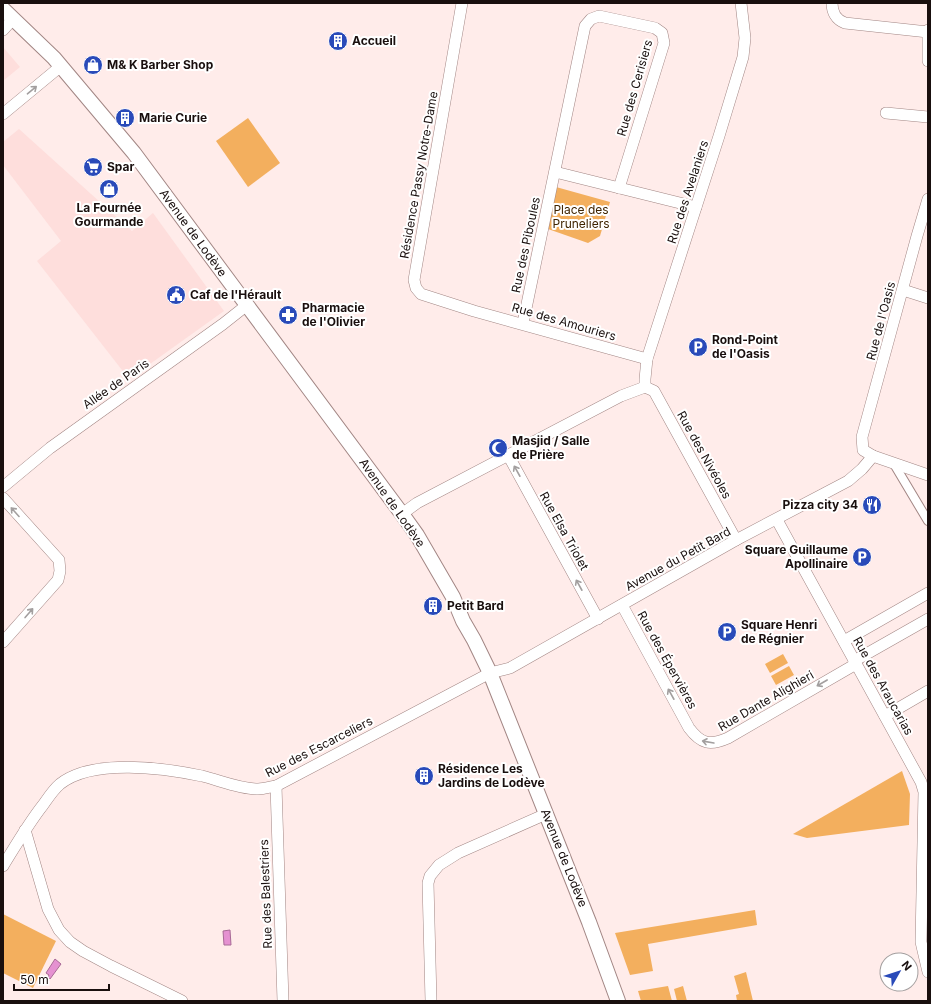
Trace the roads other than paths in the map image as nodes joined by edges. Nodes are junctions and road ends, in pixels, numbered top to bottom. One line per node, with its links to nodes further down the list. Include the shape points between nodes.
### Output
1 (462, 3): 20 (street, Résidence Passy Notre-Dame, via 414,280 421,294)
2 (741, 3): 16 (street, Rue des Avelaniers, via 745,38 743,57)
3 (832, 3): 7 (street, via 833,12 840,22)
4 (3, 10): 5 (street, Avenue de Lodève)
5 (13, 19): 6 (street); 9 (street, Avenue de Lodève)
6 (3, 30)
7 (928, 31): 8 (street)
8 (928, 60)
9 (61, 66): 11 (street, one-way to 9); 19 (street, Avenue de Lodève, via 134,153)
10 (886, 113): 12 (street)
11 (3, 114)
12 (928, 117)
13 (555, 172): 14 (street); 14 (street, Rue des Cerisiers, via 585,26 591,19 600,16 655,28 662,33 664,43); 21 (street, Rue des Piboules)
14 (619, 188): 16 (street)
15 (928, 199): 17 (street, Rue de l'Oasis)
16 (696, 207): 22 (street, Rue des Avelaniers)
17 (903, 290): 18 (street); 24 (street, Rue de l'Oasis, via 862,437)
18 (928, 298)
19 (247, 306): 28 (street, Allée de Paris, via 50,448); 30 (street, Avenue de Lodève)
20 (474, 311): 21 (street, Rue des Amouriers)
21 (523, 324): 22 (street, Rue des Amouriers)
22 (647, 359): 23 (street, Rue des Avelaniers)
23 (645, 387): 25 (street, via 621,396); 33 (street, Rue des Nivéoles, via 654,391)
24 (868, 453): 26 (street); 31 (street, Avenue du Petit Bard, via 862,469 848,480)
25 (508, 455): 30 (street, via 417,503); 36 (street, Rue Elsa Triolet, one-way to 25)
26 (894, 464): 27 (street); 32 (street)
27 (928, 475)
28 (3, 487)
29 (3, 498): 39 (street, one-way to 29, via 58,580 60,571 59,560)
30 (402, 514): 41 (street, Avenue de Lodève, via 453,597)
31 (777, 520): 33 (street, Avenue du Petit Bard); 38 (street, Rue des Araucarias)
32 (928, 520)
33 (736, 540): 35 (street, Avenue du Petit Bard)
34 (928, 593): 38 (street)
35 (622, 605): 36 (street, Avenue du Petit Bard); 44 (street, Rue des Épervières, one-way to 35)
36 (598, 619): 41 (street, Avenue du Petit Bard, via 510,668)
37 (928, 619): 40 (street, Rue Dante Alighieri)
38 (844, 641): 40 (street, Rue des Araucarias)
39 (3, 642)
40 (855, 662): 43 (street, Rue des Araucarias); 44 (street, Rue Dante Alighieri, one-way to 44, via 717,743 704,742)
41 (490, 673): 46 (street, Rue des Escarceliers); 47 (street, Avenue de Lodève)
42 (928, 691): 43 (street)
43 (885, 716): 45 (street, Rue des Araucarias)
44 (689, 728)
45 (925, 780): 50 (street, Rue des Araucarias, via 921,942)
46 (276, 786): 48 (street, Rue des Escarceliers, via 248,788 185,773 155,769 100,769 61,784); 52 (street, Rue des Balestriers)
47 (546, 814): 53 (street, via 458,853 439,865 430,876 428,883); 54 (street, Avenue de Lodève)
48 (25, 830): 49 (street, Rue des Escarceliers); 51 (street, via 48,909 59,930 70,942 111,966)
49 (3, 866)
50 (928, 972)
51 (182, 1001)
52 (283, 1001)
53 (432, 1001)
54 (618, 1001)

